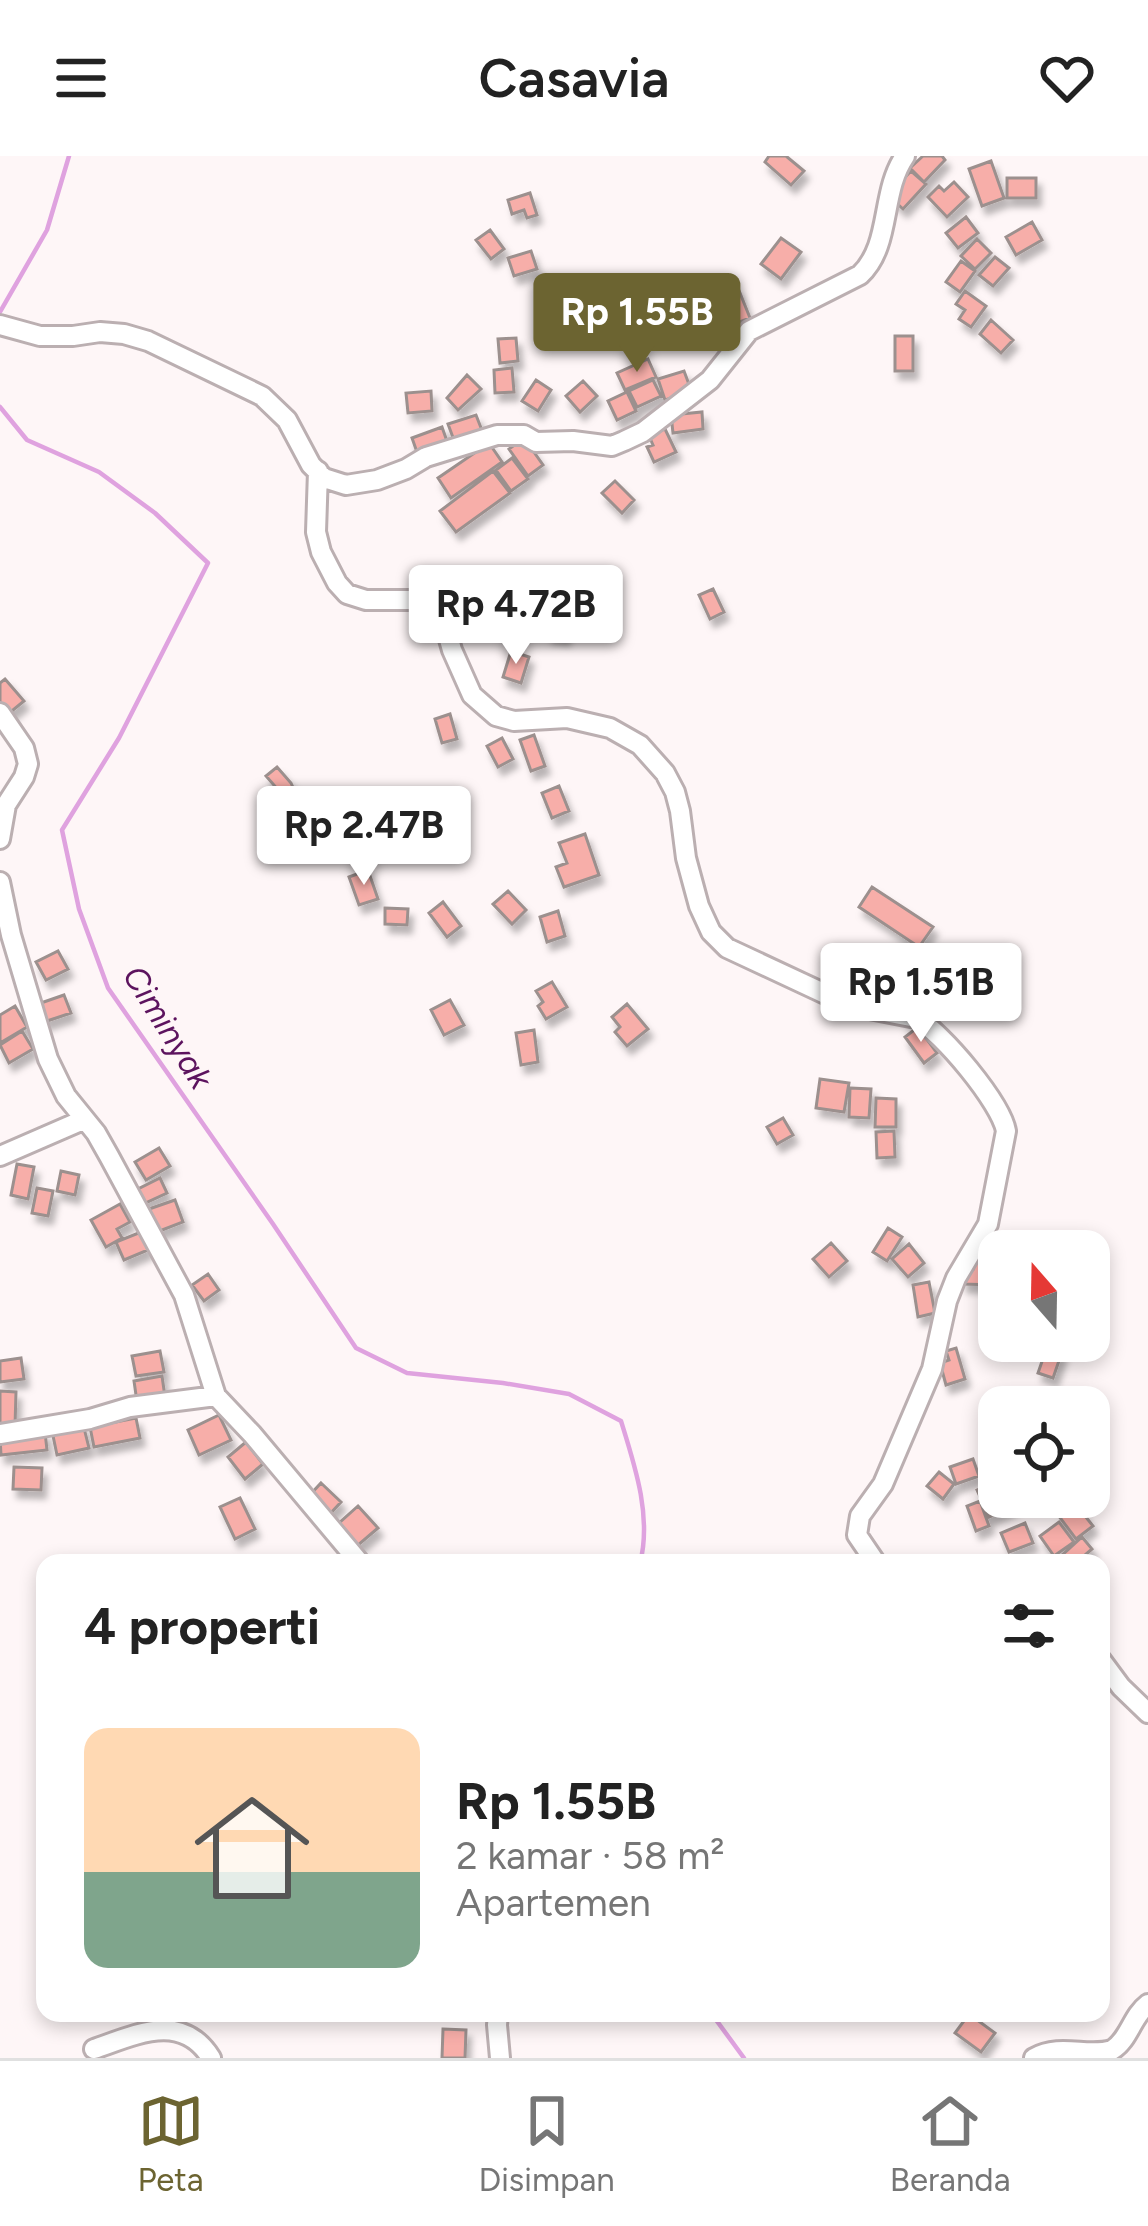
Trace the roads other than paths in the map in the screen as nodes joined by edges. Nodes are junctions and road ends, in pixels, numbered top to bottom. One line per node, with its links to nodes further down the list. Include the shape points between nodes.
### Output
1 (905, 156): 3 (street, via 873,263 749,331 710,380 643,433 612,446 497,436 358,484)
2 (7, 327): 3 (street, via 148,341 262,396 280,410)
3 (318, 471): 12 (street, via 316,532 346,594 433,605 472,695 496,716 567,718 640,745 675,792 711,932 727,948 849,1004 926,1023 1004,1120 988,1224 946,1301 932,1369 901,1443 860,1516 857,1535)
4 (0, 713): 5 (street, via 28,764 6,805)
5 (0, 839)
6 (0, 882): 7 (street, via 48,1059)
7 (83, 1120): 8 (street); 9 (street, via 184,1295)
8 (0, 1156)
9 (216, 1396): 10 (street); 11 (street)
10 (0, 1434)
11 (352, 1554)
12 (870, 1554)
13 (1110, 1672): 14 (street)
14 (1148, 1713)
15 (1148, 2004): 20 (street, via 1115,2049)
16 (498, 2022): 19 (street)
17 (94, 2049): 18 (street, via 174,2029)
18 (211, 2058)
19 (500, 2058)
20 (1034, 2058)

